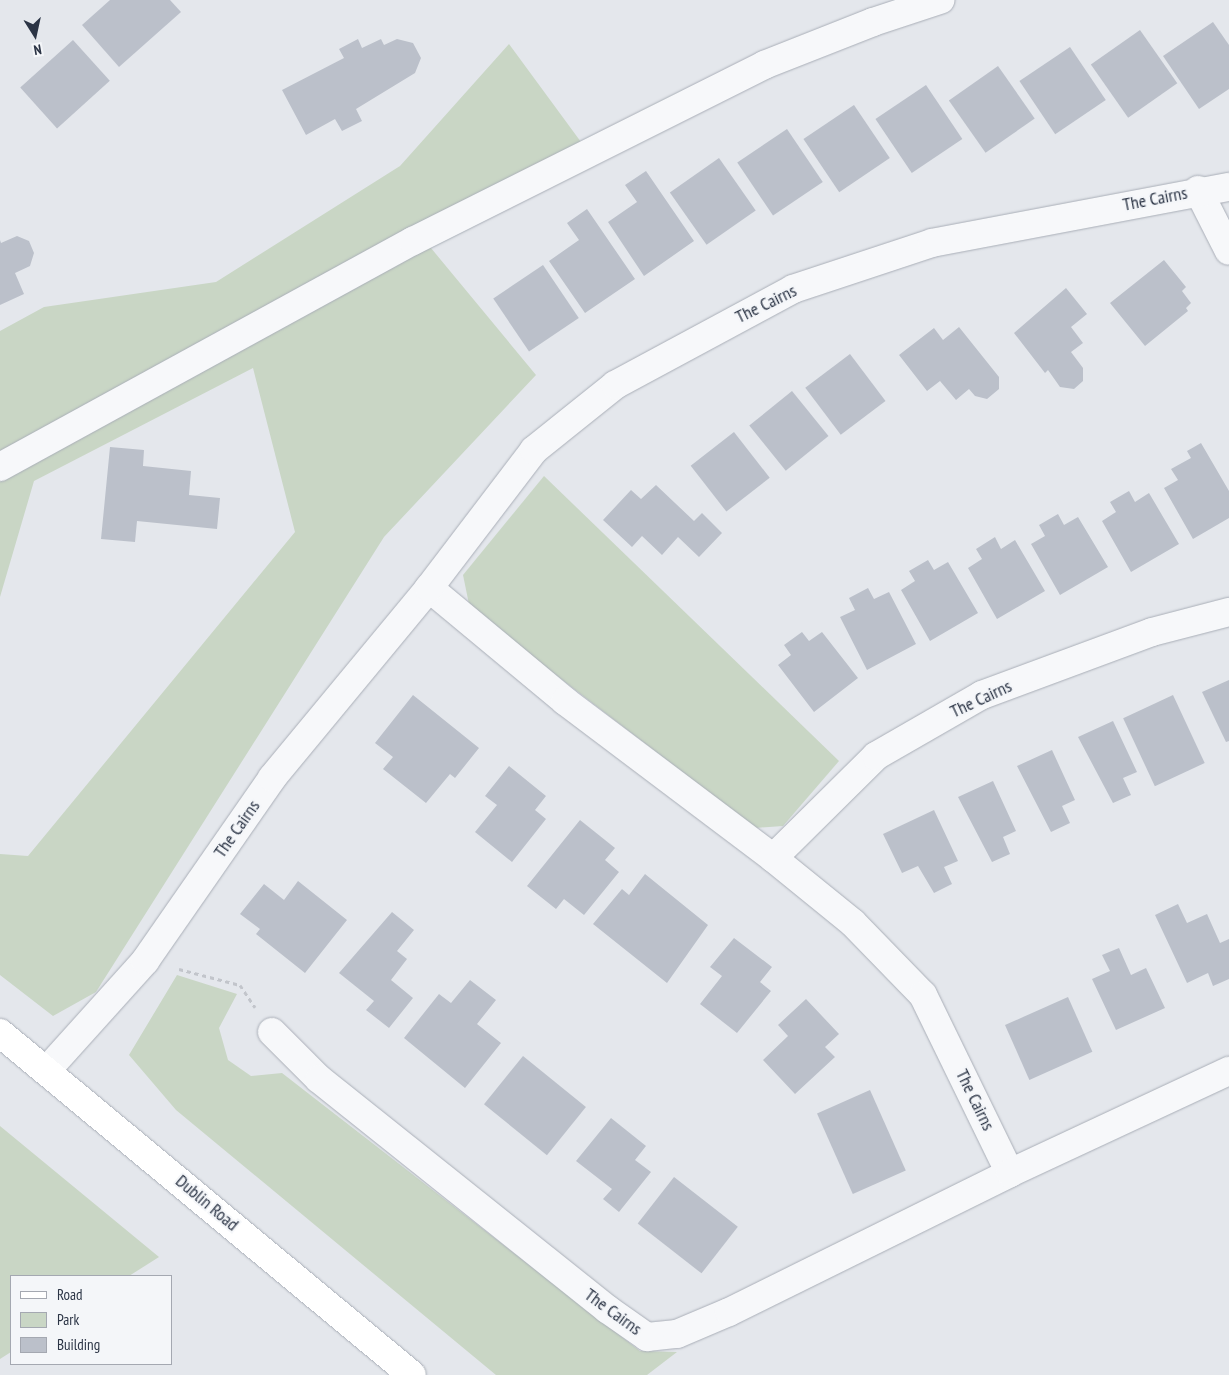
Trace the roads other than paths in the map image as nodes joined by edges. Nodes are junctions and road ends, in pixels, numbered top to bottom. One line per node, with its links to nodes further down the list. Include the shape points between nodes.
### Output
1 (940, 0): 5 (street, via 873,22 764,65 413,241)
2 (1229, 186): 3 (street, The Cairns)
3 (1198, 190): 4 (street, The Cairns); 6 (street, The Cairns, via 932,243 794,289 690,342 615,385 534,450)
4 (1229, 251)
5 (0, 467)
6 (429, 588): 8 (street, The Cairns, via 565,701); 11 (street, The Cairns, via 272,778 145,960)
7 (1229, 612): 8 (street, The Cairns, via 1152,632 982,695 876,756)
8 (773, 858): 13 (street, The Cairns, via 853,923 923,995)
9 (272, 1032): 13 (street, The Cairns, via 318,1079 607,1309 648,1337 677,1334 729,1312)
10 (0, 1033): 11 (main road, Dublin Road)
11 (47, 1070): 14 (main road, Dublin Road)
12 (1229, 1071): 13 (street, The Cairns)
13 (1010, 1173)
14 (412, 1375)

